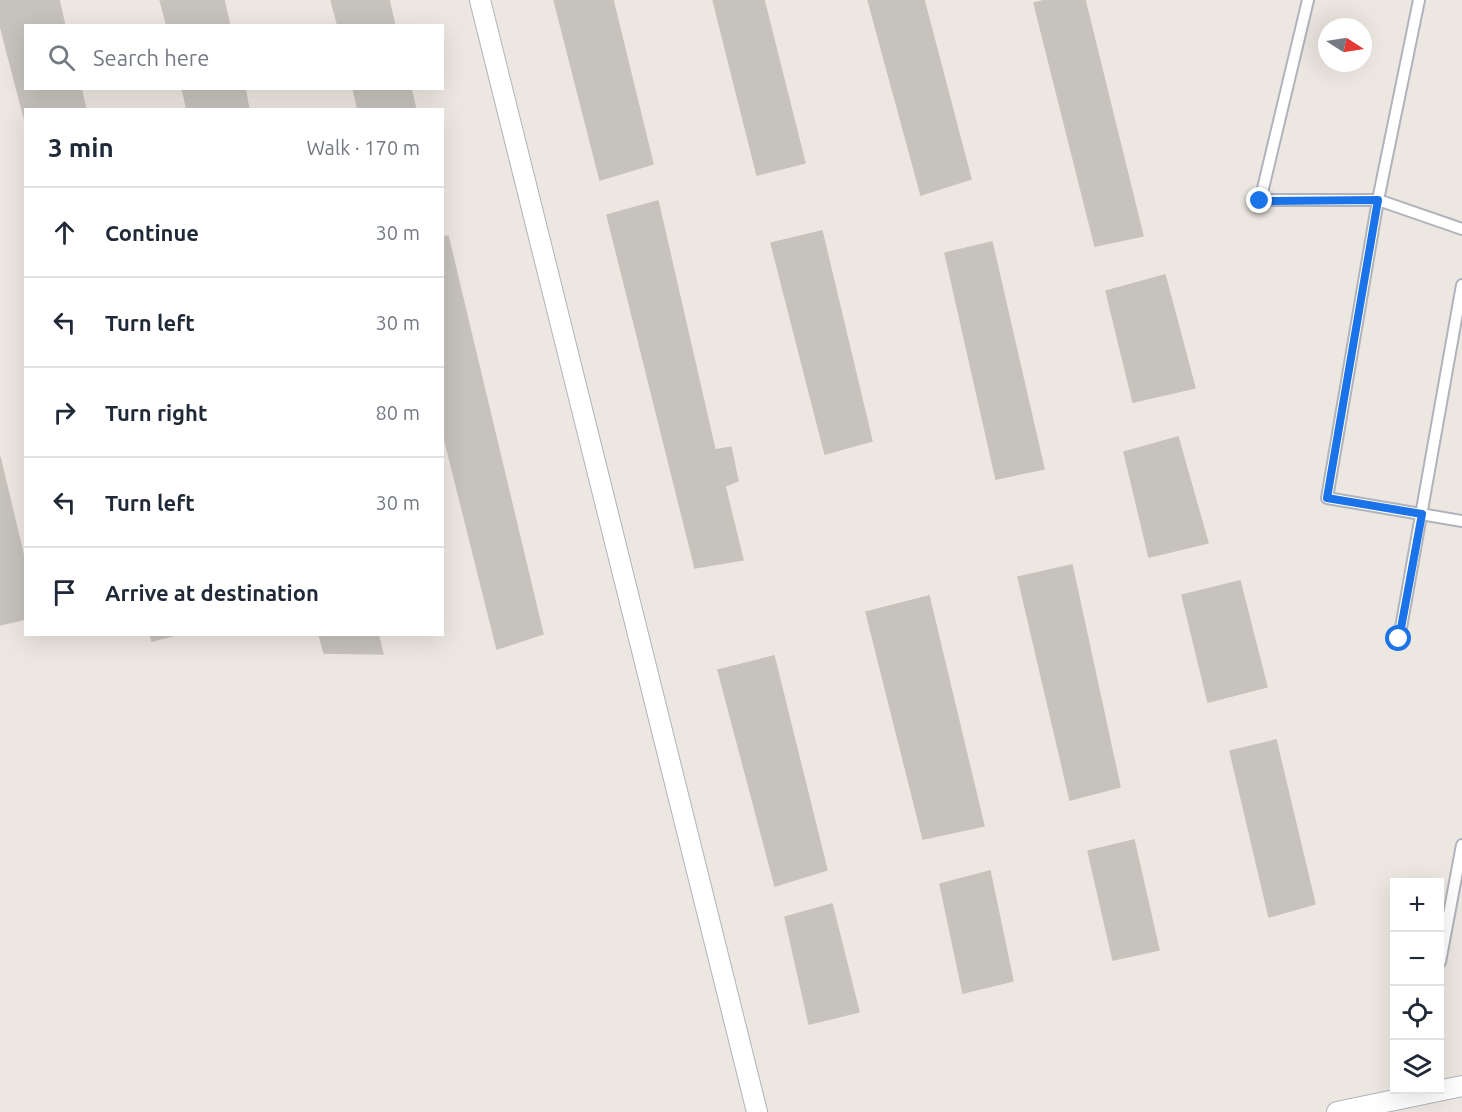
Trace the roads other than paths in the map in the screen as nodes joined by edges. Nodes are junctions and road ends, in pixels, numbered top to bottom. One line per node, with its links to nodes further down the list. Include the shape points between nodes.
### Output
1 (480, 0): 15 (street)
2 (1308, 0): 4 (lane, via 1258,201)
3 (1419, 0): 4 (lane)
4 (1378, 200): 5 (lane); 7 (lane, via 1327,498)
5 (1462, 229)
6 (1462, 285): 7 (lane)
7 (1422, 514): 8 (lane); 9 (lane)
8 (1462, 521)
9 (1399, 639)
10 (1462, 846): 11 (lane)
11 (1444, 941)
12 (1462, 1086): 13 (street)
13 (1444, 1089)
14 (1410, 1094): 16 (street)
15 (757, 1112)
16 (1337, 1112)

